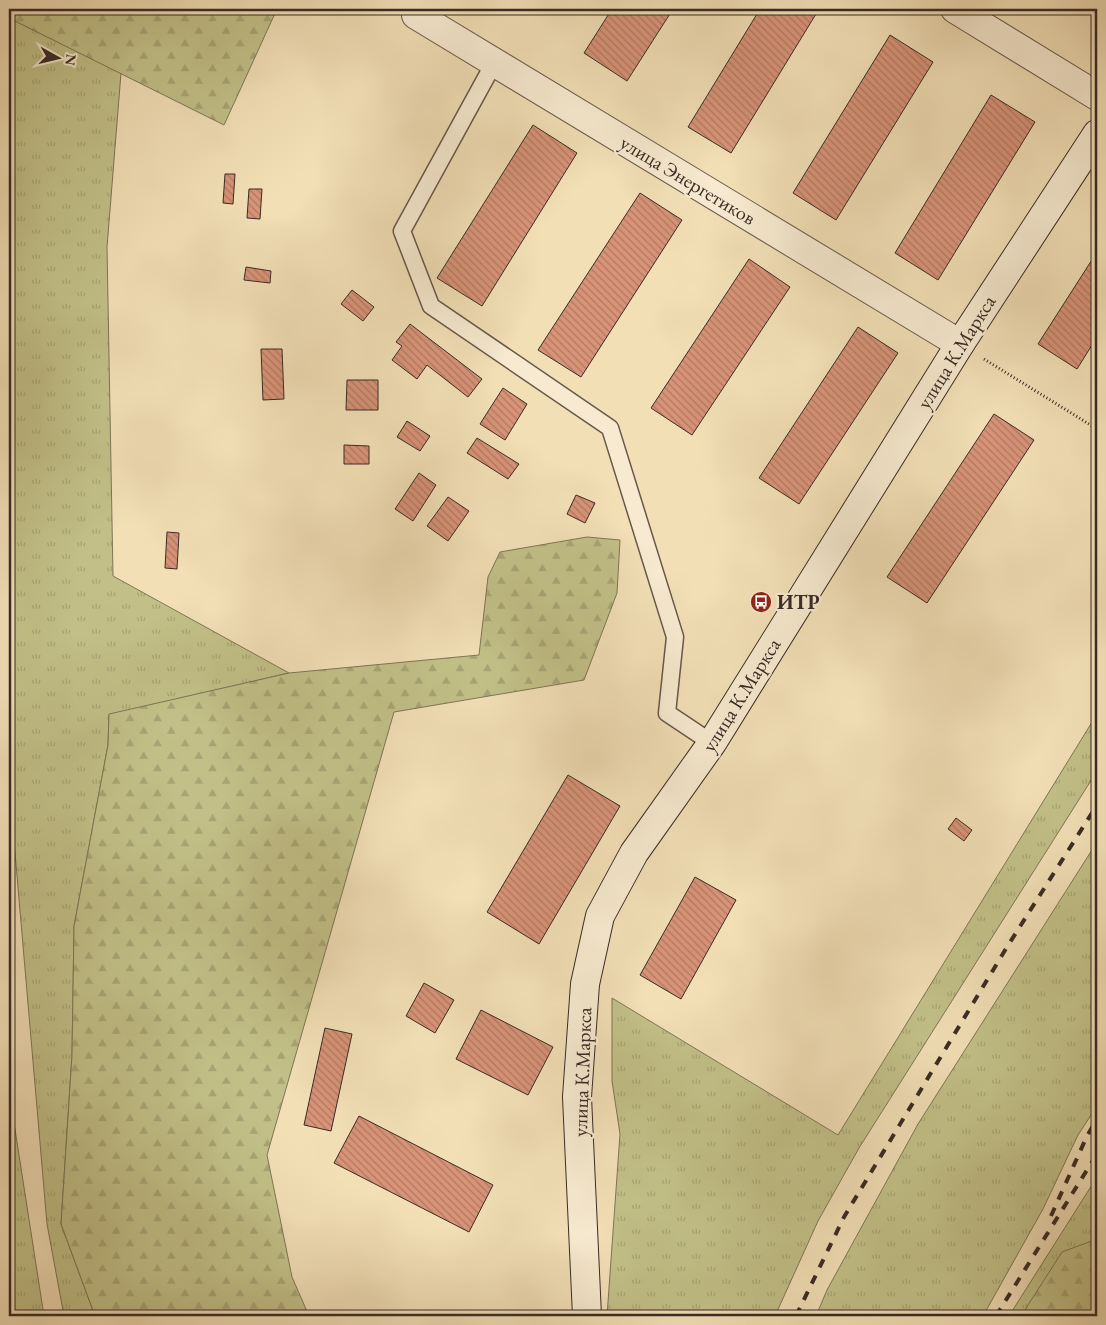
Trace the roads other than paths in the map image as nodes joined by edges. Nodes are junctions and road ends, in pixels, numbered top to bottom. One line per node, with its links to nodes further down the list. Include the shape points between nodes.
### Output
1 (955, 9): 4 (main road)
2 (418, 12): 3 (main road, улица Энергетиков)
3 (494, 63): 6 (main road, улица Энергетиков); 7 (lane, via 402,231 431,306 610,428 675,637 667,713)
4 (1097, 96)
5 (1097, 134): 6 (main road, улица К.Маркса)
6 (960, 344): 7 (main road, улица К.Маркса)
7 (712, 743): 8 (main road, улица К.Маркса, via 634,853 600,916 585,984 577,1097)
8 (587, 1316)

